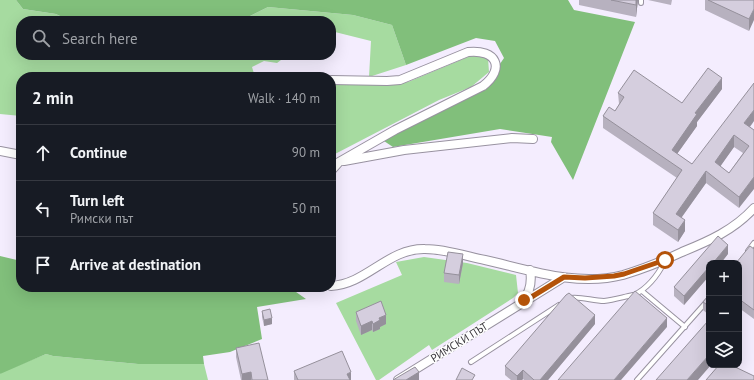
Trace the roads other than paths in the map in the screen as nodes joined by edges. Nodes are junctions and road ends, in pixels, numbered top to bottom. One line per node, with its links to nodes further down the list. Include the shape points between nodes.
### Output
1 (336, 80): 5 (street, via 400,80 468,52 477,51 487,53 496,65 490,80 483,86)
2 (533, 139): 5 (street, via 512,138 404,150)
3 (0, 151): 4 (street)
4 (16, 155)
5 (339, 162): 6 (street)
6 (336, 165)
7 (754, 208): 10 (street, via 738,224)
8 (753, 247): 9 (lane)
9 (743, 258)
10 (665, 260): 12 (street, via 614,276); 14 (lane, via 660,271)
11 (530, 270): 12 (street); 13 (street, via 425,249 400,253 349,283); 18 (street, РИМСКИ ПЪТ, via 530,289)
12 (564, 277): 18 (street, РИМСКИ ПЪТ)
13 (336, 285)
14 (642, 290): 15 (lane); 19 (lane)
15 (633, 295): 16 (lane); 20 (lane, via 606,301 569,298)
16 (628, 301)
17 (706, 302): 19 (lane)
18 (520, 304): 21 (street, РИМСКИ ПЪТ)
19 (685, 327): 22 (lane)
20 (470, 362)
21 (398, 380)
22 (637, 380)

